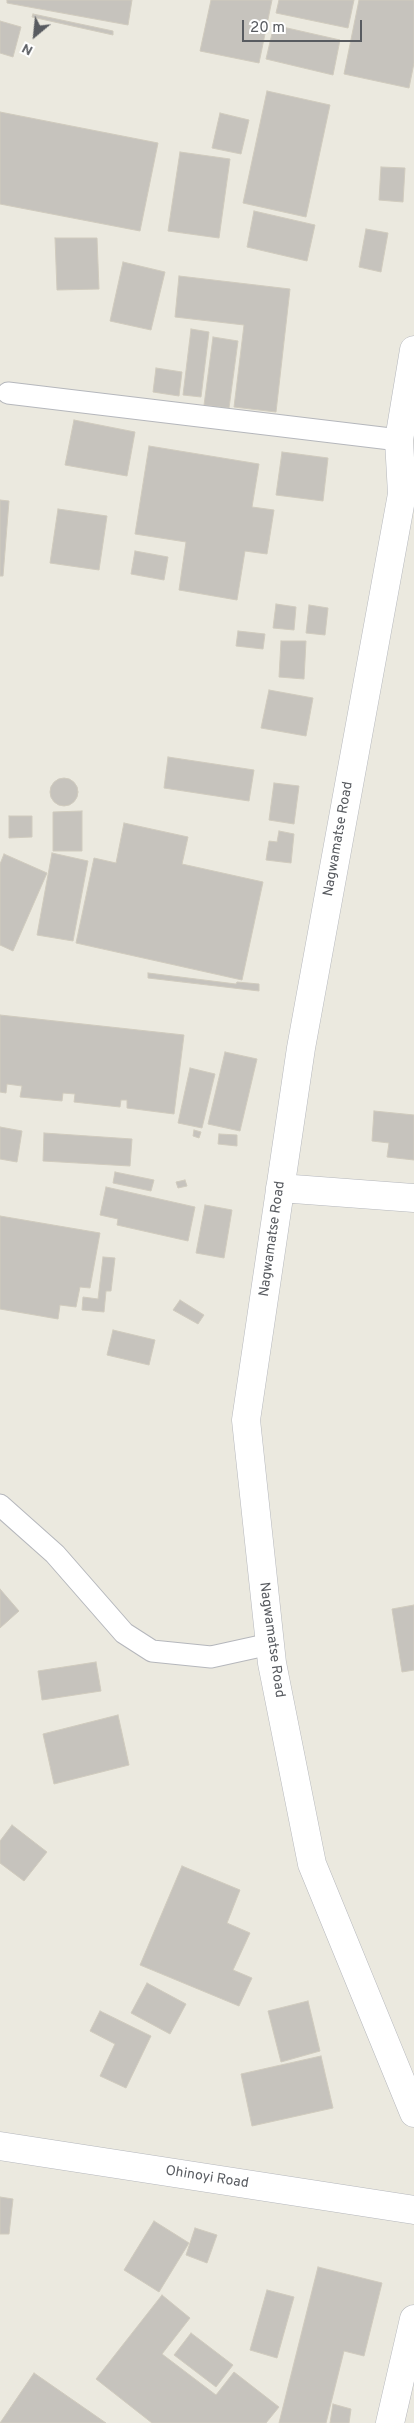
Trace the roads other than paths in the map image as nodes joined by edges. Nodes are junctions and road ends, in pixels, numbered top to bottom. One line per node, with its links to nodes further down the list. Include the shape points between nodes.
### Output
1 (414, 350): 3 (street, Nagwamatse Road)
2 (8, 393): 3 (lane)
3 (400, 440): 4 (street, Nagwamatse Road, via 402,494 301,1048)
4 (280, 1188): 5 (street); 7 (street, Nagwamatse Road, via 246,1420)
5 (414, 1198)
6 (0, 1505): 7 (lane, via 55,1554 124,1633 152,1650 211,1657)
7 (270, 1644): 8 (street, Nagwamatse Road, via 312,1864)
8 (414, 2112)
9 (0, 2146): 10 (street, Ohinoyi Road)
10 (414, 2210)
11 (414, 2319): 12 (street)
12 (390, 2423)

